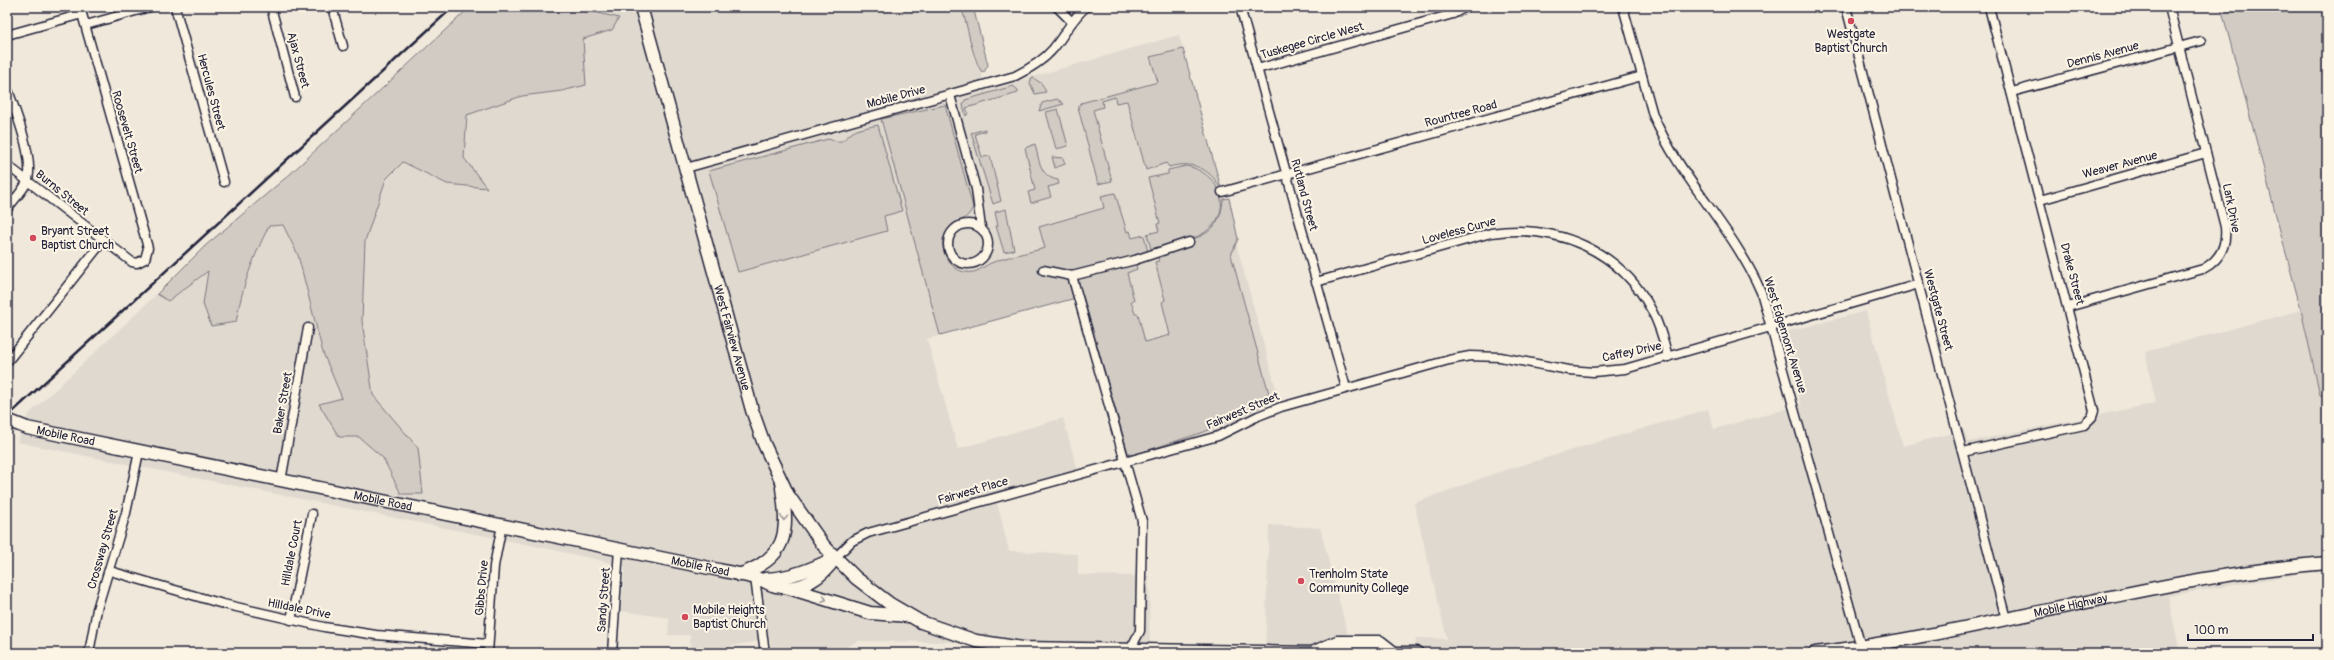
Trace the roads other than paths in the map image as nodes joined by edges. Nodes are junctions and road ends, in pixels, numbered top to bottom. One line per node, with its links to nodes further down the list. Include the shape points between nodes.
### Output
1 (150, 7): 16 (street)
2 (175, 7): 32 (street, Hercules Street)
3 (271, 7): 26 (street, Ajax Street)
4 (332, 7): 19 (street)
5 (641, 7): 29 (main road, West Fairview Avenue)
6 (1057, 7): 15 (street)
7 (1086, 7): 15 (street, Mobile Drive)
8 (1240, 7): 21 (street, Rutland Street)
9 (1466, 7): 21 (street, Tuskegee Circle West, via 1453,14)
10 (1623, 7): 22 (street, West Edgemont Avenue)
11 (1846, 7): 43 (street, Westgate Street)
12 (1989, 7): 24 (street, Drake Street)
13 (2169, 7): 20 (street, Lark Drive)
14 (81, 10): 16 (street, Roosevelt Street); 17 (street)
15 (1072, 22): 25 (street, Mobile Drive, via 1049,54 1027,70 1003,81)
16 (86, 25): 39 (street, Roosevelt Street, via 148,248 147,255)
17 (7, 35)
18 (2201, 41): 20 (street, Dennis Avenue)
19 (343, 46)
20 (2179, 47): 24 (street, Dennis Avenue); 27 (street, Lark Drive)
21 (1257, 69): 30 (street, Rutland Street)
22 (1642, 76): 30 (street, Rountree Road); 45 (street, West Edgemont Avenue, via 1653,115 1668,146 1685,175 1746,260 1761,292)
23 (7, 87): 31 (street, via 27,157)
24 (2012, 92): 34 (street, Drake Street)
25 (950, 95): 29 (street, Mobile Drive); 36 (street, via 976,190)
26 (295, 97)
27 (2206, 153): 34 (street, Weaver Avenue); 44 (street, Lark Drive, via 2226,236 2216,260 2203,269)
28 (7, 165): 31 (street, Burns Street)
29 (686, 168): 54 (main road, West Fairview Avenue, via 752,410)
30 (1286, 175): 33 (street, Rountree Road); 42 (street, Rutland Street)
31 (27, 181): 35 (street); 37 (street, Burns Street)
32 (224, 182)
33 (1222, 192)
34 (2040, 200): 44 (street, Drake Street)
35 (7, 209)
36 (981, 228): 36 (street, via 986,235 987,251 975,263 959,262 949,249 948,240 951,233 965,224 974,224)
37 (103, 241): 39 (street, Burns Street, via 132,262); 48 (street)
38 (1189, 242): 41 (street, via 1135,260)
39 (142, 261)
40 (1043, 270): 41 (street)
41 (1072, 276): 53 (street)
42 (1316, 282): 47 (street, Loveless Curve, via 1491,233 1519,230 1550,233 1572,239 1594,250 1625,274 1652,311); 49 (street, Rutland Street)
43 (1919, 284): 45 (street, Caffey Drive); 52 (street, Westgate Street)
44 (2068, 307): 52 (street, Drake Street, via 2094,406 2092,417 2084,425)
45 (1772, 327): 47 (street, Caffey Drive); 69 (street, West Edgemont Avenue)
46 (308, 328): 55 (street, Baker Street)
47 (1668, 357): 49 (street, Caffey Drive, via 1625,369 1593,372 1500,357 1470,356)
48 (7, 362)
49 (1346, 388): 53 (street, Fairwest Street, via 1281,406 1218,436)
50 (7, 420): 51 (main road, Mobile Road, via 27,428)
51 (139, 452): 55 (main road, Mobile Road); 61 (street, Crossway Street, via 128,506)
52 (1963, 452): 66 (street, Westgate Street)
53 (1125, 461): 59 (street, Fairwest Place, via 868,533 852,541); 71 (street, via 1142,525 1140,631)
54 (780, 479): 59 (main road, West Fairview Avenue, via 801,516); 62 (main road, one-way to 62, via 785,511 781,542 766,563)
55 (281, 481): 57 (main road, Mobile Road)
56 (312, 514): 67 (street, Hilldale Court)
57 (502, 525): 58 (main road, Mobile Road); 68 (street, Gibbs Drive, via 494,566)
58 (620, 549): 62 (main road, Mobile Road); 74 (street, Sandy Street)
59 (835, 558): 63 (main road, Mobile Road, via 806,572 788,577); 64 (main road, via 827,572 820,577); 65 (main road, West Fairview Avenue, via 860,580)
60 (2327, 563): 66 (main road, Mobile Highway, via 2234,574)
61 (110, 571): 67 (street, Hilldale Drive, via 223,604); 72 (street, Crossway Street, via 97,609)
62 (739, 575): 63 (main road, Mobile Road)
63 (758, 579): 64 (main road, Mobile Road); 75 (street)
64 (787, 588): 65 (main road, Mobile Road, one-way to 65, via 870,613)
65 (912, 617): 71 (main road, via 947,632 997,644 1044,649)
66 (2006, 619): 70 (main road, Mobile Highway)
67 (291, 620): 68 (street, Hilldale Drive, via 376,635)
68 (488, 644): 73 (street, Gibbs Drive)
69 (1861, 647): 70 (main road, Mobile Highway); 79 (main road, Mobile Highway)
70 (1876, 649)
71 (1130, 650): 76 (main road)
72 (89, 653)
73 (488, 653)
74 (612, 653)
75 (765, 653)
76 (1313, 653): 77 (main road, via 1337,642 1380,642)
77 (1393, 653): 78 (main road)
78 (1417, 653)
79 (1815, 653)

